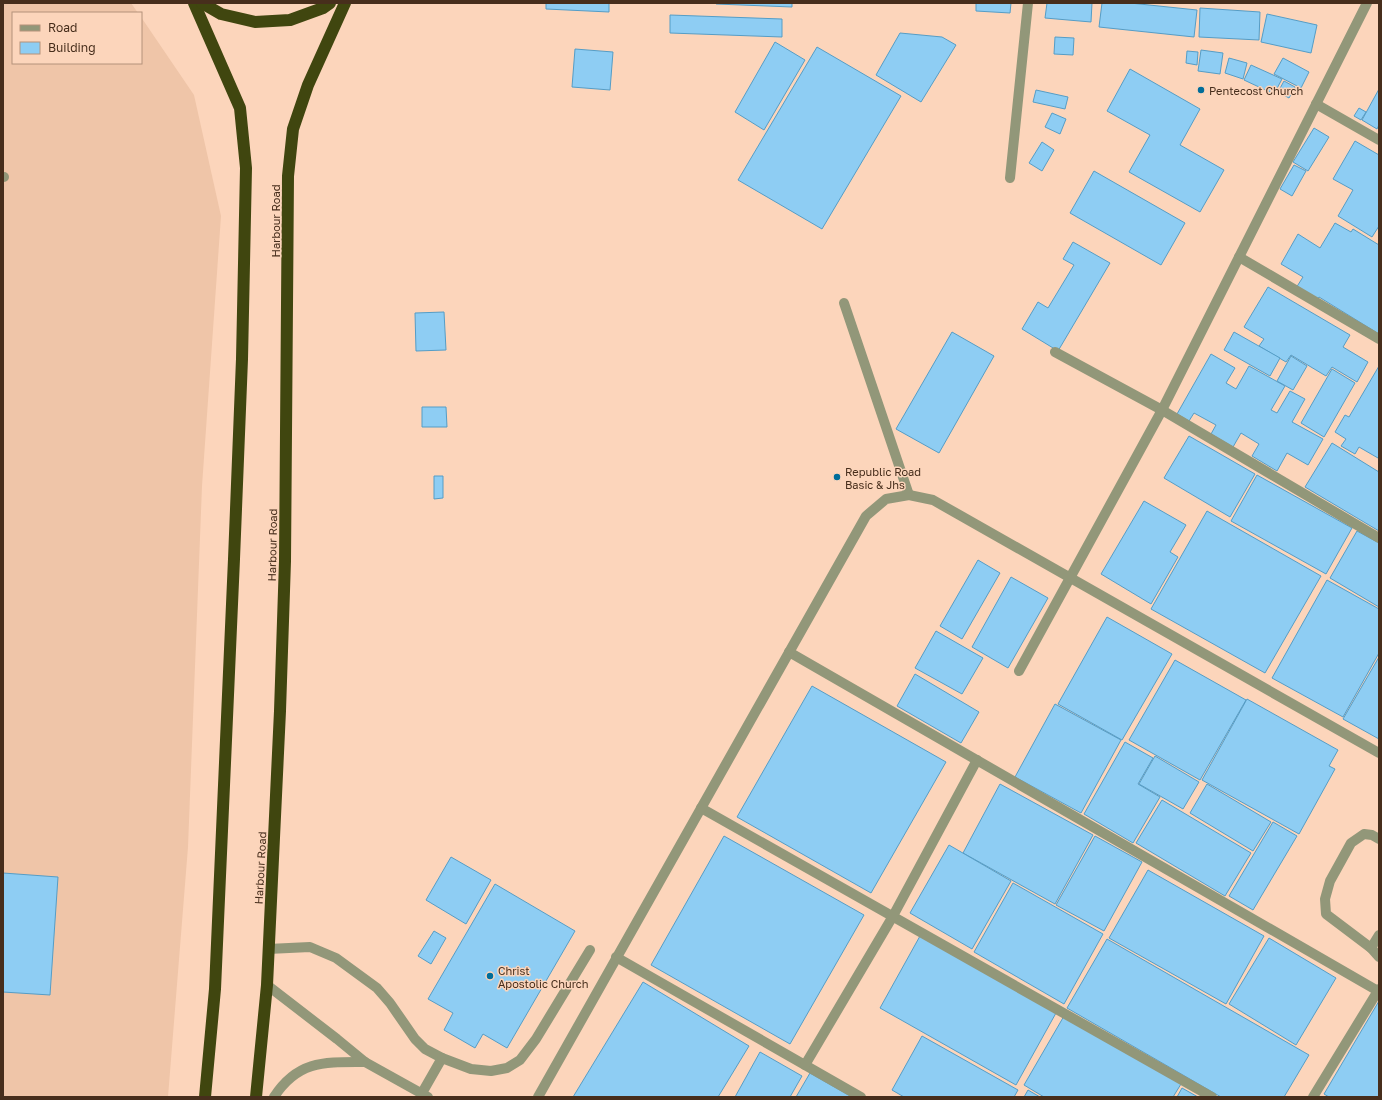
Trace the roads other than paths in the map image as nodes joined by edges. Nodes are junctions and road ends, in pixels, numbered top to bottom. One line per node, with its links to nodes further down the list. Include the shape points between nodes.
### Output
1 (194, 3): 37 (highway, via 240,108 246,168 234,566 215,989)
2 (202, 3): 3 (highway, via 221,14 255,22 290,20)
3 (330, 3)
4 (345, 3): 27 (highway, Harbour Road, via 308,85 293,129 288,176 285,561)
5 (1028, 3): 9 (street)
6 (1367, 3): 7 (street)
7 (1316, 104): 8 (street); 10 (street)
8 (1379, 140)
9 (1010, 178)
10 (1239, 257): 12 (street); 14 (street)
11 (844, 303): 15 (street)
12 (1379, 339)
13 (1055, 352): 14 (street)
14 (1162, 410): 16 (street); 17 (street)
15 (909, 495): 17 (street, via 933,500); 18 (street, via 886,499 866,516)
16 (1379, 538)
17 (1071, 578): 19 (street); 20 (street)
18 (789, 652): 21 (street); 22 (street)
19 (1019, 671)
20 (1379, 753)
21 (977, 760): 24 (street); 32 (street)
22 (701, 808): 24 (street); 30 (street)
23 (1379, 839): 26 (street, via 1364,834 1351,843 1330,881 1325,899 1326,914)
24 (893, 916): 35 (street); 42 (street)
25 (1379, 935): 26 (street)
26 (1371, 948): 29 (street)
27 (268, 949): 31 (highway, Harbour Road); 33 (street, via 310,948 336,958 377,988 415,1039 425,1049)
28 (590, 950): 33 (street, via 536,1039 520,1060 507,1068 491,1071 470,1069)
29 (1379, 956)
30 (616, 957): 35 (street); 40 (street)
31 (266, 984): 34 (street); 38 (highway, Harbour Road)
32 (1378, 990): 43 (street)
33 (442, 1058): 36 (street)
34 (365, 1062): 36 (street); 39 (street, via 307,1067 292,1075)
35 (805, 1065): 41 (street)
36 (425, 1095)
37 (206, 1097)
38 (256, 1097)
39 (274, 1097)
40 (538, 1097)
41 (861, 1097)
42 (1212, 1097)
43 (1313, 1097)

